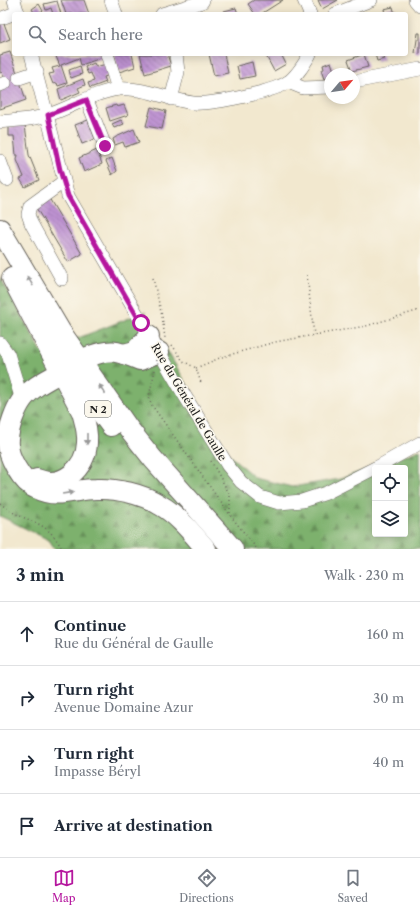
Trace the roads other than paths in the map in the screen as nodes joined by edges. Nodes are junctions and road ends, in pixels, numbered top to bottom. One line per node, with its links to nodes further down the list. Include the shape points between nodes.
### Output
1 (111, 0): 8 (street)
2 (304, 0): 10 (street)
3 (371, 0): 11 (street)
4 (415, 0): 6 (street)
5 (203, 1): 9 (street)
6 (420, 6)
7 (17, 9): 12 (street)
8 (115, 12)
9 (168, 12)
10 (309, 12)
11 (340, 12)
12 (2, 18)
13 (32, 56): 18 (street, Rue du Général de Gaulle)
14 (108, 56): 23 (street)
15 (176, 56): 24 (street, via 178,72)
16 (309, 56): 21 (street, via 297,74)
17 (420, 69): 20 (street)
18 (37, 72): 19 (street); 26 (street, Rue du Général de Gaulle)
19 (19, 78)
20 (360, 81)
21 (288, 82): 22 (street, via 303,88); 24 (street, via 263,91 211,102 194,103)
22 (324, 87)
23 (118, 89): 24 (street); 25 (street)
24 (171, 98)
25 (86, 100): 26 (street); 28 (street)
26 (48, 115): 27 (street); 31 (street, Rue du Général de Gaulle)
27 (0, 122)
28 (105, 146)
29 (0, 161): 30 (street)
30 (7, 180)
31 (63, 182): 35 (street, via 30,206 28,214); 37 (street, Rue du Général de Gaulle, via 75,210)
32 (0, 229): 47 (highway, N 2, one-way to 32, via 129,429 61,332)
33 (0, 255): 34 (highway, N 2)
34 (12, 278): 41 (highway, one-way to 41, via 82,412 87,427 88,445 80,467 61,481 45,482 32,476 21,463 16,451); 46 (highway, N 2, via 88,395)
35 (62, 279)
36 (0, 343): 40 (street, via 8,354)
37 (159, 343): 38 (highway, via 140,360 106,350); 44 (street, Rue du Général de Gaulle, via 228,466 241,482 260,497 279,502 302,501 326,493)
38 (85, 358)
39 (54, 376): 40 (highway)
40 (22, 400): 41 (highway)
41 (11, 424): 45 (highway, one-way to 45, via 7,440 12,459 21,476 34,488 59,495 96,489 121,491 147,499 160,504 178,519)
42 (420, 443): 43 (street, Rue du Général de Gaulle)
43 (380, 465)
44 (372, 470)
45 (206, 549)
46 (215, 549)
47 (233, 549)

